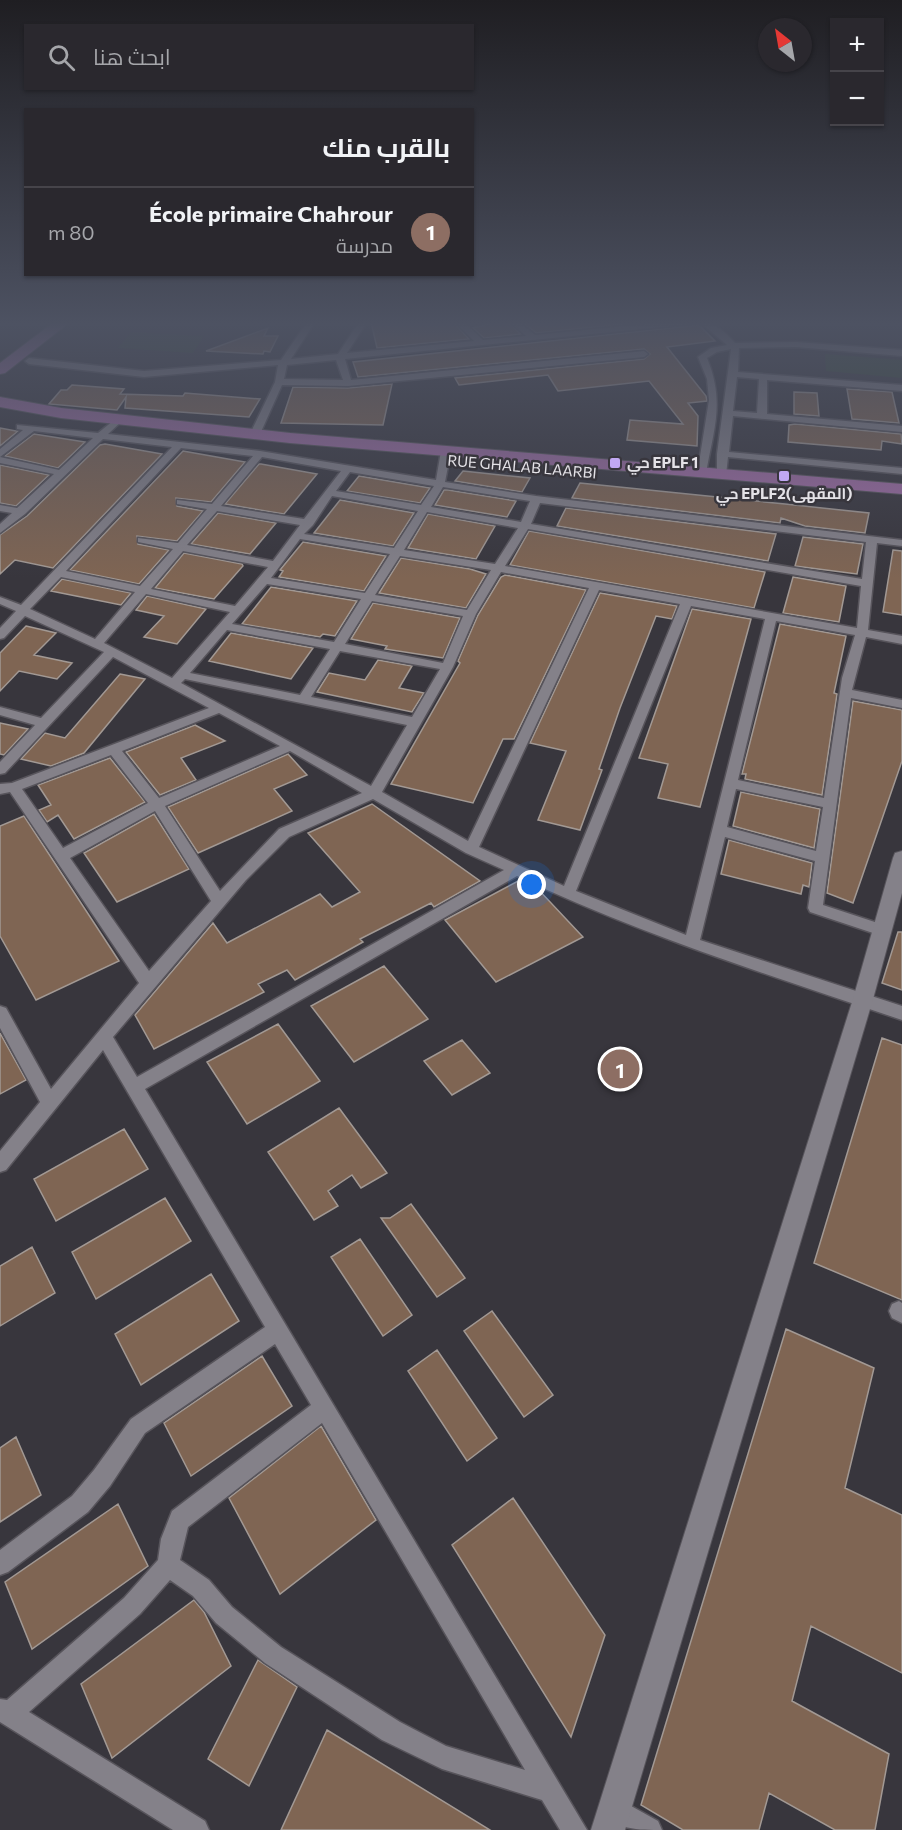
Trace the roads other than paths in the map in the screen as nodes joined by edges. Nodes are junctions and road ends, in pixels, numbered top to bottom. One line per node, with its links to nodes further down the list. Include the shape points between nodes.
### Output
1 (267, 407): 12 (street)
2 (713, 407): 23 (street)
3 (728, 407): 6 (street)
4 (762, 407): 7 (street)
5 (7, 411): 8 (street); 9 (main road, RUE GHALAB LAARBI)
6 (727, 413): 7 (street); 16 (street)
7 (762, 416): 10 (street)
8 (32, 428): 9 (street); 14 (street)
9 (110, 428): 11 (main road, RUE GHALAB LAARBI); 13 (street); 22 (street)
10 (902, 429)
11 (210, 434): 12 (main road, RUE GHALAB LAARBI); 17 (main road, RUE GHALAB LAARBI)
12 (255, 434): 17 (main road, RUE GHALAB LAARBI)
13 (179, 446): 15 (street); 46 (street)
14 (0, 454)
15 (260, 454): 20 (street); 32 (street)
16 (722, 454): 21 (street); 24 (street)
17 (445, 456): 19 (main road, RUE GHALAB LAARBI); 25 (street)
18 (0, 460): 22 (street)
19 (578, 467): 23 (main road, RUE GHALAB LAARBI); 30 (main road, RUE GHALAB LAARBI)
20 (347, 469): 25 (street); 27 (street)
21 (902, 471)
22 (61, 473): 34 (street)
23 (701, 473): 24 (main road, RUE GHALAB LAARBI)
24 (720, 475): 26 (main road, RUE GHALAB LAARBI)
25 (440, 484): 28 (street); 33 (street)
26 (902, 489)
27 (331, 494): 33 (street); 35 (street)
28 (536, 499): 36 (street); 40 (street)
29 (181, 502): 32 (street)
30 (902, 502)
31 (0, 508): 34 (street)
32 (213, 508): 35 (street); 42 (street)
33 (424, 509): 36 (street); 43 (street)
34 (21, 512): 37 (street)
35 (309, 523): 38 (street)
36 (525, 525): 45 (street); 48 (street)
37 (0, 530)
38 (298, 536): 43 (street); 44 (street)
39 (142, 540): 42 (street)
40 (872, 540): 41 (street); 48 (street)
41 (902, 543)
42 (181, 547): 44 (street); 50 (street)
43 (397, 552): 45 (street); 51 (street)
44 (276, 565): 47 (street)
45 (497, 568): 49 (street); 56 (street)
46 (58, 573): 50 (street); 55 (street)
47 (264, 580): 51 (street); 54 (street)
48 (866, 583): 59 (street)
49 (595, 585): 53 (street); 83 (street)
50 (143, 590): 54 (street); 62 (street)
51 (368, 598): 56 (street); 63 (street)
52 (0, 600): 55 (street)
53 (687, 602): 57 (street); 88 (street)
54 (239, 610): 58 (street)
55 (20, 611): 60 (street); 62 (street)
56 (471, 614): 65 (street)
57 (771, 617): 59 (street); 77 (street)
58 (226, 626): 63 (street); 66 (street)
59 (862, 632): 61 (street); 67 (street)
60 (0, 634)
61 (902, 640)
62 (97, 644): 64 (street)
63 (337, 645): 65 (street); 68 (street)
64 (111, 652): 66 (street); 73 (street)
65 (447, 667): 72 (street)
66 (178, 680): 68 (street); 70 (street)
67 (846, 693): 69 (street); 81 (street)
68 (304, 699): 72 (street)
69 (902, 704)
70 (218, 709): 74 (street); 75 (street)
71 (0, 711): 73 (street)
72 (415, 722): 79 (street)
73 (44, 723): 76 (street)
74 (291, 746): 79 (street); 80 (street)
75 (113, 748): 78 (street); 80 (street)
76 (0, 770)
77 (731, 783): 81 (street); 82 (street)
78 (7, 788): 84 (street)
79 (375, 793): 83 (street); 89 (street, via 284,833)
80 (157, 804): 84 (street); 89 (street)
81 (830, 804): 85 (street)
82 (718, 830): 85 (street); 91 (street)
83 (471, 849): 87 (street)
84 (61, 856): 92 (street)
85 (822, 858): 90 (street, via 815,908)
86 (902, 858): 90 (street)
87 (518, 869): 88 (street); 97 (street)
88 (568, 894): 91 (street)
89 (219, 902): 92 (street)
90 (882, 930): 93 (street)
91 (692, 943): 93 (street)
92 (148, 983): 96 (street)
93 (863, 999): 95 (street); 106 (street)
94 (0, 1013): 98 (street)
95 (902, 1013)
96 (104, 1036): 97 (street); 98 (street)
97 (134, 1087): 100 (street)
98 (50, 1104): 99 (street)
99 (0, 1164)
100 (278, 1330): 101 (street); 102 (street, via 138,1426 80,1504)
101 (324, 1408): 103 (street, via 180,1519); 105 (street)
102 (0, 1564)
103 (168, 1565): 104 (street, via 132,1606); 105 (street, via 201,1588 224,1615 273,1655 391,1731 441,1757)
104 (4, 1711): 107 (street)
105 (550, 1790): 108 (street)
106 (611, 1820): 109 (street)
107 (195, 1830)
108 (574, 1830)
109 (649, 1830)

